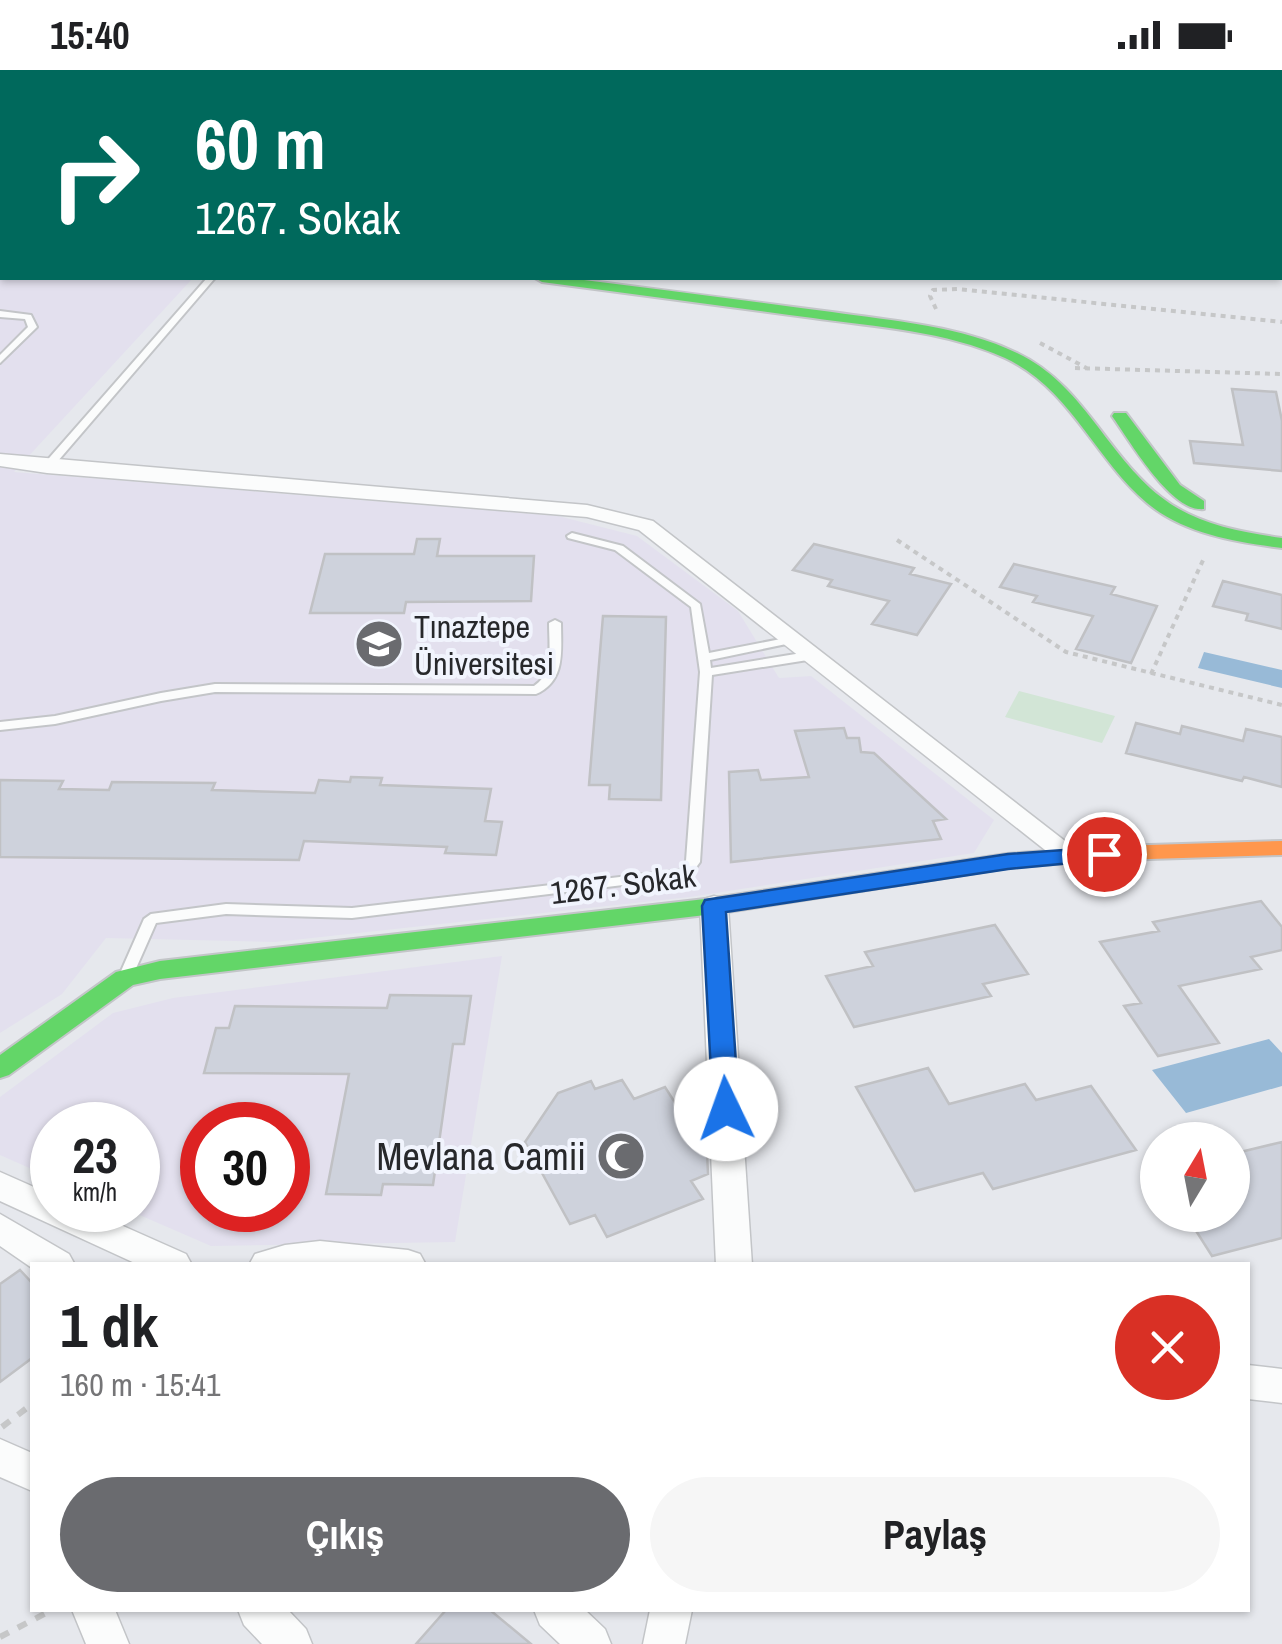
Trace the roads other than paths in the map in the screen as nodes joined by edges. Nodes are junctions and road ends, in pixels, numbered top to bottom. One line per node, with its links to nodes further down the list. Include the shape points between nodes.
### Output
1 (209, 280): 6 (lane)
2 (602, 280): 7 (main road, via 934,322 1010,341 1096,386 1174,489 1224,517); 9 (main road, via 925,330 992,348 1029,364 1071,396 1138,484 1166,508 1209,528)
3 (0, 314): 4 (lane, via 28,318 34,328)
4 (0, 360)
5 (0, 460): 6 (street)
6 (47, 467): 11 (street, via 613,515 646,525 679,547)
7 (1282, 528)
8 (572, 536): 13 (lane, via 619,548 696,606)
9 (1282, 543)
10 (555, 623): 14 (lane, via 553,674 536,690 215,688 82,718)
11 (796, 639): 12 (street); 13 (lane)
12 (814, 655): 13 (lane); 16 (street)
13 (705, 665): 18 (lane, via 693,862 684,874 352,913 226,910 151,920)
14 (0, 726)
15 (1282, 848): 16 (main road, 1267. Sokak)
16 (1069, 855): 17 (main road, 1267. Sokak)
17 (714, 906): 18 (main road, 1267. Sokak); 28 (street)
18 (125, 978): 19 (main road, 1267. Sokak)
19 (0, 1068)
20 (0, 1186): 21 (street)
21 (30, 1200)
22 (0, 1228): 24 (street)
23 (101, 1232): 25 (street)
24 (52, 1262)
25 (167, 1262)
26 (275, 1262): 27 (street, via 332,1253)
27 (389, 1262)
28 (734, 1262)
29 (1250, 1382): 30 (street)
30 (1282, 1386)
31 (0, 1456): 32 (street)
32 (30, 1472)
33 (95, 1612): 37 (street)
34 (262, 1612): 38 (street)
35 (557, 1612): 39 (street)
36 (671, 1612): 40 (street)
37 (108, 1644)
38 (292, 1644)
39 (590, 1644)
40 (664, 1644)

